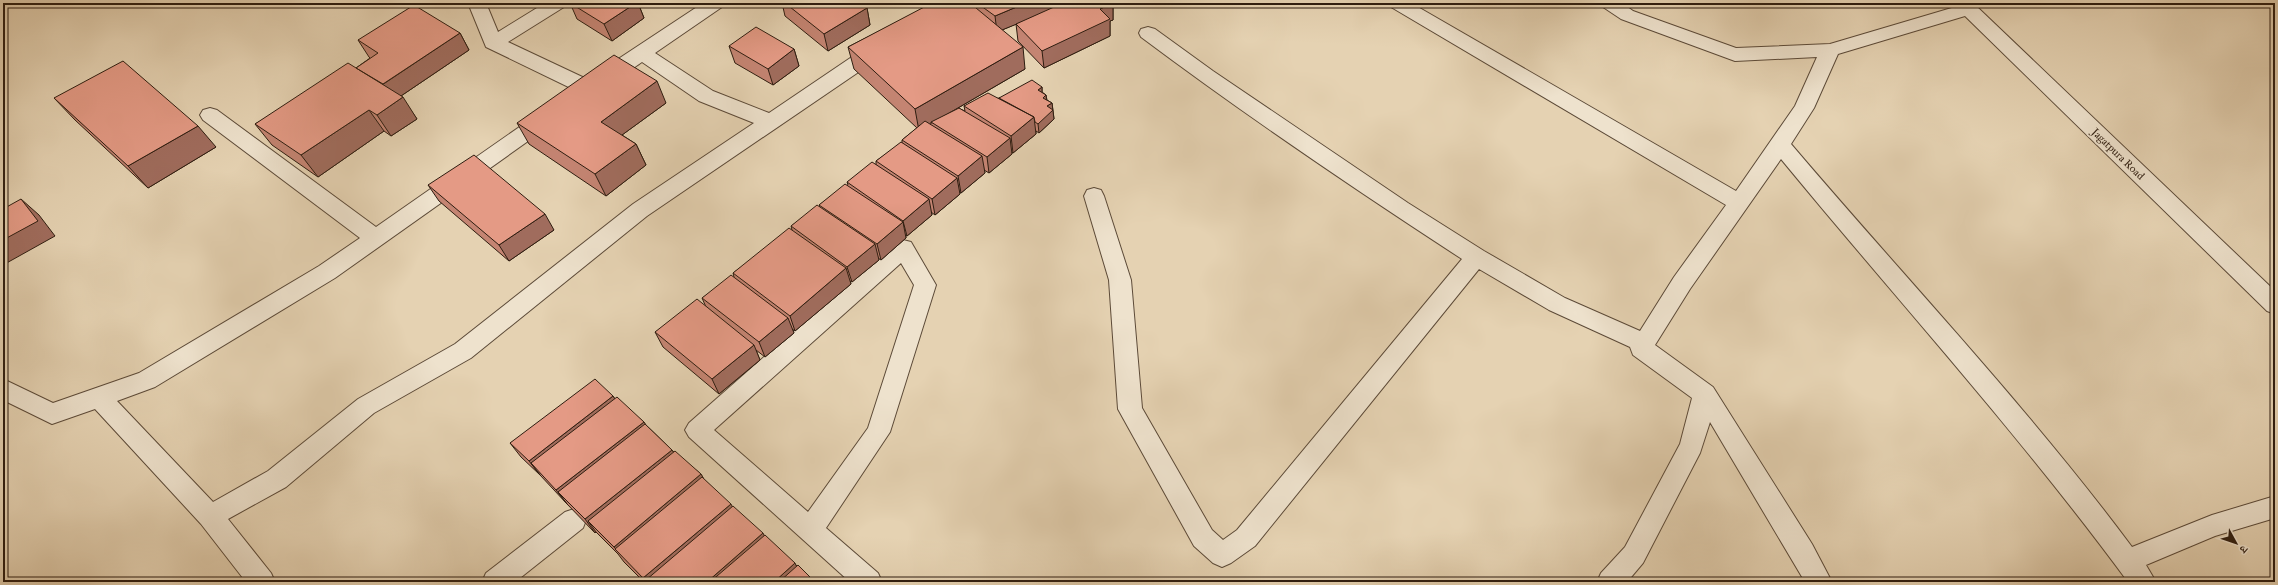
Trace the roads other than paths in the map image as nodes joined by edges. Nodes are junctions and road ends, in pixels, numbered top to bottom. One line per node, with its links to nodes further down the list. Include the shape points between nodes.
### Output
1 (477, 3): 9 (street)
2 (558, 3): 9 (street)
3 (716, 3): 11 (street)
4 (1397, 3): 17 (street)
5 (1609, 3): 10 (street, via 1627,15 1735,55)
6 (1965, 6): 10 (street); 20 (street, Jagatpura Road)
7 (1148, 34): 19 (street, via 1401,209)
8 (896, 38): 14 (street)
9 (493, 43): 12 (street)
10 (1830, 50): 15 (street, via 1804,108)
11 (642, 52): 12 (street); 14 (street, via 706,96)
12 (588, 88): 18 (street)
13 (210, 115): 18 (street)
14 (772, 122): 26 (street, via 640,210 463,351 366,406 277,479)
15 (1780, 145): 17 (street); 29 (street, via 1875,258 1975,370)
16 (1094, 196): 19 (street, via 1120,280 1130,410 1203,538 1222,555 1246,538)
17 (1740, 203): 21 (street, via 1682,282)
18 (376, 238): 24 (street, via 327,272 147,380)
19 (1476, 257): 21 (street, via 1557,304)
20 (2275, 305)
21 (1644, 343): 23 (street, via 1641,348)
22 (3, 389): 24 (street, via 52,414)
23 (1704, 394): 33 (street, via 1692,446 1634,555); 34 (street, via 1803,552)
24 (99, 397): 26 (street)
25 (2275, 507): 29 (street, via 2212,526)
26 (210, 516): 30 (street)
27 (574, 520): 31 (street)
28 (810, 530): 28 (street, via 697,430 903,248 925,285 878,432); 32 (street)
29 (2127, 560): 35 (street)
30 (262, 582)
31 (494, 582)
32 (869, 582)
33 (1610, 582)
34 (1819, 582)
35 (2143, 582)

